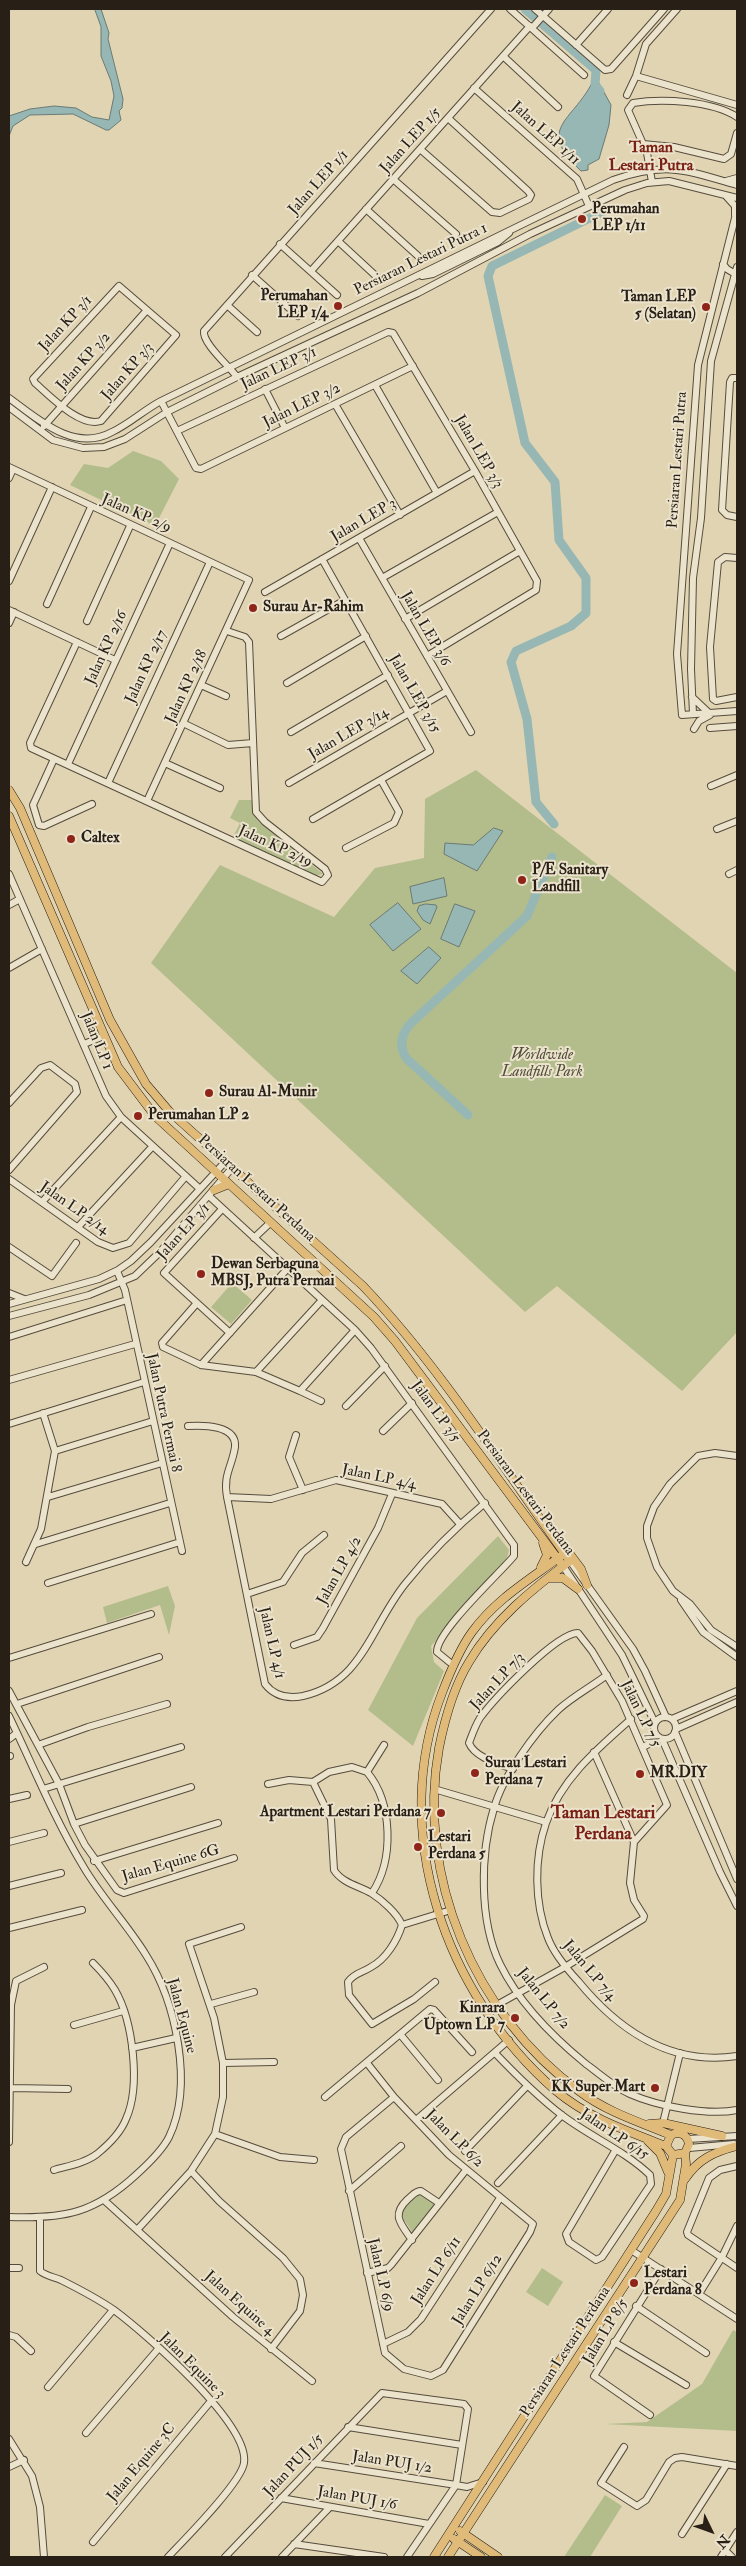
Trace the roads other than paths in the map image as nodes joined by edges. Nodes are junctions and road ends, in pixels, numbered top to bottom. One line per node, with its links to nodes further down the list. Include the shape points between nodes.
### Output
1 (491, 9): 42 (street, Jalan LEP 1/1)
2 (510, 9): 9 (street)
3 (535, 9): 8 (street)
4 (549, 9): 8 (street, Jalan LEP 1/5)
5 (608, 9): 10 (street)
6 (664, 9): 10 (street, via 608,70)
7 (677, 9): 13 (street, via 646,44)
8 (541, 17): 9 (street, Jalan LEP 1/5); 10 (street)
9 (532, 26): 11 (street, Jalan LEP 1/5); 12 (street)
10 (576, 45)
11 (503, 56): 14 (street, Jalan LEP 1/5); 17 (street)
12 (584, 75)
13 (636, 76): 15 (street); 16 (street)
14 (474, 88): 19 (street, Jalan LEP 1/5); 33 (street, Jalan LEP 1/11, via 577,179)
15 (627, 95)
16 (737, 105)
17 (558, 107)
18 (737, 117): 21 (street, via 700,105 652,100 633,103 628,110)
19 (448, 118): 23 (street, Jalan LEP 1/5); 23 (street, via 528,191 529,199 495,214)
20 (737, 132): 22 (street, via 731,154 724,159)
21 (643, 144): 22 (street); 24 (street)
22 (657, 146): 24 (street)
23 (420, 149): 29 (street, Jalan LEP 1/5)
24 (648, 156): 25 (street); 26 (street); 27 (street)
25 (668, 168): 26 (street); 30 (street)
26 (650, 169): 27 (street); 31 (street)
27 (638, 171): 33 (street)
28 (737, 178): 30 (street)
29 (393, 179): 37 (street, Jalan LEP 1/5); 40 (street)
30 (725, 181): 32 (street)
31 (652, 182): 34 (street, Persiaran Lestari Putra 1, via 678,183); 36 (street, Persiaran Lestari Putra 1)
32 (737, 185)
33 (585, 194): 36 (street, Jalan LEP 1/11); 58 (street, Persiaran Lestari Putra 1, via 522,223 498,242 433,274 414,278)
34 (722, 194): 35 (street, Persiaran Lestari Putra 1); 39 (street, via 735,206)
35 (737, 198)
36 (589, 206): 60 (street, Persiaran Lestari Putra 1, via 418,293)
37 (366, 209): 41 (street, Jalan LEP 1/5); 43 (street)
38 (737, 210): 39 (street, Persiaran Lestari Putra)
39 (735, 218): 44 (street, Persiaran Lestari Putra)
40 (456, 234)
41 (338, 242): 46 (street, Jalan LEP 1/5); 49 (street)
42 (280, 244): 46 (street); 48 (street, Jalan LEP 1/1)
43 (418, 256)
44 (723, 264): 47 (street); 92 (street, Persiaran Lestari Putra, via 698,364)
45 (737, 267): 47 (street, Persiaran Lestari Putra)
46 (311, 271): 50 (street)
47 (736, 274): 93 (street, Persiaran Lestari Putra, via 711,361 701,518)
48 (252, 275): 51 (street, Jalan LEP 1/1); 53 (street)
49 (377, 277)
50 (337, 294)
51 (227, 305): 54 (street); 56 (street, Jalan LEP 1/1, via 203,336)
52 (147, 310): 67 (street, Jalan KP 3/2); 67 (street, Jalan KP 3/3, via 176,336 101,421 95,422); 67 (street, Jalan KP 3/1, via 122,286 117,287 36,375 35,383)
53 (298, 316)
54 (257, 332)
55 (393, 332): 57 (street, Jalan LEP 3/3); 63 (street, Jalan LEP 3/1)
56 (221, 358): 58 (street, Jalan LEP 1/1); 59 (street)
57 (413, 366): 62 (street, Jalan LEP 3/2); 76 (street, Jalan LEP 3/3)
58 (229, 367): 59 (street, Persiaran Lestari Putra 1); 60 (street, Jalan LEP 1/1)
59 (211, 376): 65 (street, Persiaran Lestari Putra 1)
60 (236, 377): 69 (street, Persiaran Lestari Putra 1)
61 (736, 377): 83 (street, via 730,382 722,510)
62 (374, 385): 66 (street, Jalan LEP 3/2); 79 (street)
63 (265, 390): 72 (street, Jalan LEP 3/1); 73 (street)
64 (9, 398): 70 (street, Persiaran Lestari Putra 1)
65 (161, 401): 69 (street); 70 (street, Persiaran Lestari Putra 1, via 112,433 90,438 62,434)
66 (336, 404): 73 (street, Jalan LEP 3/2); 82 (street)
67 (61, 406): 70 (street, Jalan KP 3/2)
68 (9, 407): 74 (street, Persiaran Lestari Putra 1)
69 (167, 412): 71 (street, Persiaran Lestari Putra 1); 72 (street)
70 (45, 424): 74 (street, Jalan KP 3/2)
71 (142, 428): 72 (street, via 160,421); 74 (street, Persiaran Lestari Putra 1, via 104,447 83,448 53,440)
72 (175, 428): 73 (street, Jalan LEP 3/2, via 196,468 201,469)
73 (285, 428)
74 (40, 430)
75 (11, 468): 77 (street); 78 (street, Jalan KP 2/9)
76 (475, 471): 79 (street, Jalan LEP 3); 81 (street, Jalan LEP 3/3)
77 (9, 478)
78 (52, 488): 80 (street, Jalan KP 2/9); 94 (street)
79 (437, 493): 82 (street, Jalan LEP 3)
80 (91, 507): 84 (street, Jalan KP 2/9); 98 (street)
81 (498, 512): 87 (street, Jalan LEP 3/3); 91 (street)
82 (400, 515): 85 (street, Jalan LEP 3)
83 (737, 517)
84 (130, 526): 86 (street, Jalan KP 2/9); 101 (street)
85 (359, 538): 89 (street, Jalan LEP 3); 91 (street, Jalan LEP 3/6)
86 (170, 543): 90 (street, Jalan KP 2/9); 108 (street, Jalan KP 2/16)
87 (520, 551): 100 (street); 107 (street, Jalan LEP 3/3, via 536,590)
88 (737, 558): 115 (street, via 725,557 718,562 710,647 712,695 716,701)
89 (322, 559): 96 (street, Jalan LEP 3); 97 (street, Jalan LEP 3/15)
90 (210, 562): 95 (street, Jalan KP 2/9, via 250,580); 132 (street, Jalan KP 2/17)
91 (382, 578): 100 (street, Jalan LEP 3/6)
92 (682, 578): 93 (street); 118 (street, Persiaran Lestari Putra, via 676,654 682,715)
93 (693, 578): 114 (street, Persiaran Lestari Putra)
94 (9, 581)
95 (249, 584): 103 (street, Jalan KP 2/18)
96 (265, 592)
97 (345, 600): 104 (street); 105 (street, Jalan LEP 3/15)
98 (47, 604)
99 (11, 611): 102 (street); 106 (street)
100 (405, 618): 107 (street, Jalan LEP 3/6)
101 (87, 621)
102 (9, 624)
103 (227, 630): 111 (street, Jalan KP 2/18); 126 (street, Jalan KP 2/19, via 249,642)
104 (281, 636)
105 (366, 636): 109 (street, Jalan LEP 3/15); 110 (street)
106 (77, 642): 108 (street); 127 (street, Jalan KP 2/19, via 30,743 31,748)
107 (427, 656): 112 (street, Jalan LEP 3/6)
108 (115, 660): 129 (street, Jalan KP 2/16)
109 (388, 675): 117 (street, Jalan LEP 3/15); 124 (street)
110 (287, 683)
111 (201, 685): 113 (street); 120 (street, Jalan KP 2/18)
112 (447, 691): 117 (street, Jalan LEP 3/14); 125 (street, Jalan LEP 3/6)
113 (226, 696)
114 (692, 697): 118 (street, Persiaran Lestari Putra); 119 (street)
115 (737, 697)
116 (737, 711): 119 (street)
117 (410, 712): 131 (street, Jalan LEP 3/15, via 430,751); 133 (street, Jalan LEP 3/14)
118 (693, 714): 119 (street)
119 (711, 714): 123 (street)
120 (183, 723): 126 (street, via 228,745); 128 (street, Jalan KP 2/18)
121 (737, 726): 122 (street)
122 (710, 728)
123 (694, 729)
124 (291, 732)
125 (470, 732)
126 (253, 743): 137 (street, Jalan KP 2/19, via 256,812 325,869 328,875 322,882)
127 (54, 759): 129 (street, Jalan KP 2/19); 138 (street, via 33,805 39,825 44,826)
128 (165, 763): 135 (street); 137 (street, Jalan KP 2/18)
129 (68, 764): 132 (street, Jalan KP 2/19)
130 (737, 775): 134 (street)
131 (380, 780): 140 (street, Jalan LEP 3/15); 143 (street, via 399,812 399,818)
132 (108, 783): 137 (street, Jalan KP 2/19)
133 (289, 783)
134 (711, 786)
135 (220, 788)
136 (9, 790): 151 (main road, Persiaran Lestari Perdana, via 20,808)
137 (147, 801)
138 (92, 804)
139 (9, 816): 152 (main road, Persiaran Lestari Perdana)
140 (313, 819)
141 (737, 821): 142 (street)
142 (717, 829)
143 (346, 848)
144 (737, 870): 146 (street)
145 (9, 874): 147 (street, Jalan LP 1)
146 (729, 874)
147 (20, 899): 148 (street); 149 (street, Jalan LP 1)
148 (9, 905)
149 (42, 949): 150 (street); 154 (street, Jalan LP 1)
150 (9, 968)
151 (110, 1020): 152 (main road); 158 (main road, Persiaran Lestari Perdana, via 146,1084 169,1112)
152 (99, 1024): 153 (main road, Persiaran Lestari Perdana)
153 (104, 1036): 154 (street); 161 (main road, Persiaran Lestari Perdana, via 118,1067 139,1098)
154 (84, 1044): 156 (street, Jalan LP 1, via 106,1096)
155 (9, 1103): 160 (street, via 41,1068 50,1065 75,1084 77,1092)
156 (120, 1117): 157 (street, Jalan LP 1); 167 (street)
157 (152, 1147): 162 (street, Jalan LP 1); 170 (street)
158 (225, 1162): 159 (main road, Persiaran Lestari Perdana); 161 (street)
159 (232, 1168): 164 (street); 213 (main road, Persiaran Lestari Perdana, via 363,1286 398,1324 443,1380)
160 (9, 1170)
161 (216, 1172): 164 (main road, Persiaran Lestari Perdana); 165 (street)
162 (186, 1176): 165 (street, Jalan LP 1); 170 (street, Jalan LP 2/14, via 125,1246 107,1247)
163 (9, 1179): 167 (street, Jalan LP 2/14)
164 (226, 1182): 166 (main road); 169 (main road, Persiaran Lestari Perdana)
165 (200, 1189): 175 (street, via 131,1261)
166 (211, 1193): 168 (street, Jalan LP 3/5); 176 (street, via 146,1268)
167 (42, 1202): 170 (street, Jalan LP 2/14)
168 (222, 1209): 171 (street, Jalan LP 3/5); 181 (street, Jalan LP 3/1, via 164,1273)
169 (271, 1222): 171 (street); 215 (main road, Persiaran Lestari Perdana, via 345,1288 390,1335)
170 (78, 1228)
171 (254, 1238): 174 (street, Jalan LP 3/5)
172 (76, 1243): 173 (street, via 52,1276)
173 (9, 1247)
174 (288, 1268): 180 (street, Jalan LP 3/5); 185 (street)
175 (117, 1271): 176 (street, Jalan Putra Permai 8); 178 (street)
176 (121, 1282): 179 (street, Jalan Putra Permai 8); 183 (street, via 89,1295)
177 (9, 1293): 178 (street)
178 (26, 1300): 182 (street)
179 (127, 1300): 186 (street); 187 (street, Jalan Putra Permai 8)
180 (322, 1300): 184 (street, Jalan LP 3/5); 190 (street)
181 (197, 1303): 185 (street, Jalan LP 3/1); 188 (street, via 162,1343 163,1347)
182 (9, 1304)
183 (9, 1316)
184 (354, 1330): 189 (street, Jalan LP 3/5); 193 (street)
185 (230, 1332): 188 (street)
186 (9, 1337)
187 (135, 1344): 191 (street); 192 (street, Jalan Putra Permai 8)
188 (201, 1365): 190 (street)
189 (385, 1366): 195 (street, Jalan LP 3/5); 196 (street)
190 (256, 1372): 193 (street)
191 (9, 1380)
192 (144, 1382): 197 (street); 198 (street, Jalan Putra Permai 8)
193 (300, 1391): 194 (street)
194 (321, 1401)
195 (412, 1404): 201 (street); 211 (street, Jalan LP 3/5)
196 (346, 1406)
197 (43, 1413): 199 (street); 203 (street)
198 (153, 1422): 203 (street); 205 (street, Jalan Putra Permai 8)
199 (9, 1424)
200 (188, 1426): 209 (street, Jalan LP 4/1, via 212,1426 226,1430 232,1436 235,1446 227,1470)
201 (383, 1431)
202 (296, 1435): 206 (street, via 289,1457)
203 (55, 1451): 208 (street)
204 (737, 1456): 230 (street, via 715,1453 698,1456 670,1484 648,1518 648,1538 657,1567)
205 (162, 1463): 208 (street); 210 (street, Jalan Putra Permai 8)
206 (303, 1490): 207 (street, Jalan LP 4/4, via 336,1480); 209 (street, Jalan LP 4/4, via 271,1499)
207 (392, 1494): 212 (street, Jalan LP 4/4, via 442,1504); 233 (street, Jalan LP 4/2, via 378,1528 323,1628 317,1637)
208 (48, 1497): 217 (street)
209 (227, 1497): 229 (street, Jalan LP 4/1)
210 (170, 1503): 216 (street, Jalan Putra Permai 8); 217 (street)
211 (485, 1503): 212 (street, Jalan LP 4/1); 238 (street, Jalan LP 3/5, via 516,1552 439,1641 437,1652)
212 (460, 1524): 229 (street, Jalan LP 4/1, via 401,1589 349,1670 324,1689 296,1697 285,1697 269,1689 263,1675)
213 (545, 1526): 219 (main road, Persiaran Lestari Perdana); 227 (main road, via 581,1569)
214 (324, 1535): 229 (street, via 302,1553 283,1582)
215 (540, 1536): 220 (main road, Persiaran Lestari Perdana); 224 (main road, via 547,1555 546,1561)
216 (180, 1542): 218 (street, Jalan Putra Permai 8); 226 (street)
217 (36, 1544): 222 (street)
218 (182, 1551)
219 (564, 1554): 220 (main road); 221 (main road, Persiaran Lestari Perdana)
220 (558, 1559): 223 (main road, Persiaran Lestari Perdana); 224 (main road)
221 (570, 1561): 223 (main road); 227 (street, Persiaran Lestari Perdana)
222 (26, 1562)
223 (563, 1566): 225 (main road); 228 (street, Persiaran Lestari Perdana)
224 (534, 1574): 238 (main road, via 492,1609 472,1632)
225 (547, 1578): 228 (main road, via 563,1578); 265 (main road, via 507,1614 469,1662 443,1728)
226 (48, 1583)
227 (587, 1585): 246 (street, Persiaran Lestari Perdana, via 633,1649)
228 (578, 1589): 248 (street, Persiaran Lestari Perdana, via 622,1655)
229 (247, 1594)
230 (681, 1600): 234 (street, via 690,1604 711,1630); 236 (street, via 703,1632)
231 (151, 1614): 237 (street)
232 (575, 1632): 239 (street, Jalan LP 7/5); 258 (street, Jalan LP 7/3, via 524,1669 480,1718 473,1733 469,1743 471,1748)
233 (294, 1645)
234 (737, 1647)
235 (159, 1657): 243 (street)
236 (737, 1657)
237 (9, 1658)
238 (453, 1665): 284 (main road, via 432,1723 424,1757 421,1792 427,1868)
239 (607, 1675): 247 (street, Jalan LP 7/5); 258 (street, Jalan LP 7/2, via 558,1711 524,1750)
240 (9, 1691): 243 (street, Jalan Equine 6G)
241 (737, 1691): 246 (street)
242 (737, 1702): 250 (street)
243 (17, 1704): 253 (street, Jalan Equine 6G)
244 (166, 1704): 253 (street)
245 (9, 1716): 249 (street, Jalan Equine)
246 (669, 1718): 248 (street, via 660,1718); 250 (street)
247 (632, 1719): 256 (street, Jalan LP 7/5); 257 (street, Jalan LP 7/4)
248 (655, 1723): 251 (street, via 654,1732)
249 (13, 1731): 252 (street); 264 (street, Jalan Equine)
250 (675, 1731): 251 (street, via 670,1738); 278 (street)
251 (661, 1738): 256 (street); 281 (street)
252 (9, 1739)
253 (38, 1745): 261 (street, Jalan Equine 6G)
254 (384, 1745): 259 (street)
255 (181, 1747): 261 (street)
256 (643, 1747): 274 (street, Jalan LP 7/5, via 667,1805)
257 (594, 1752): 269 (street, Jalan LP 7/4, via 569,1780); 274 (street)
258 (514, 1769): 268 (street, Jalan LP 7/2)
259 (367, 1772): 260 (street, via 352,1767 329,1772); 280 (street, via 378,1788 386,1818 384,1872)
260 (313, 1782): 262 (street, via 290,1780); 280 (street, via 331,1819 334,1870 350,1884)
261 (59, 1784): 264 (street); 271 (street, Jalan Equine 6G)
262 (268, 1784)
263 (191, 1787): 271 (street)
264 (43, 1789): 300 (street, Jalan Equine, via 84,1868 155,1971)
265 (434, 1789): 268 (street); 283 (main road, via 438,1859)
266 (27, 1794): 267 (street)
267 (9, 1799)
268 (494, 1807): 269 (street); 293 (street, Jalan LP 7/2, via 484,1873 487,1918 500,1964)
269 (546, 1822): 290 (street, Jalan LP 7/4, via 538,1874 542,1922 548,1940)
270 (218, 1823): 276 (street)
271 (74, 1824): 276 (street, Jalan Equine 6G)
272 (44, 1833): 273 (street)
273 (9, 1842)
274 (634, 1842): 290 (street, via 630,1883 644,1919)
275 (234, 1858): 276 (street, Jalan Equine 6G, via 124,1893 114,1887)
276 (94, 1861)
277 (61, 1873): 279 (street)
278 (737, 1878)
279 (9, 1886)
280 (372, 1893): 285 (street, via 399,1918)
281 (737, 1906)
282 (82, 1910): 287 (street)
283 (451, 1910): 284 (street); 295 (main road, via 470,1960)
284 (438, 1914): 285 (street); 297 (main road, via 458,1965)
285 (402, 1925): 291 (street, via 394,1944 383,1957 372,1967 352,1976 348,1982 348,1994 372,2024)
286 (241, 1927): 294 (street, via 190,1944)
287 (9, 1928)
288 (93, 1963): 296 (street, via 114,1989)
289 (44, 1967): 312 (street, via 16,1980 11,2004)
290 (566, 1967): 293 (street); 305 (street, Jalan LP 7/4, via 586,1992 618,2022 653,2045)
291 (435, 1982)
292 (254, 1992): 294 (street)
293 (518, 1993): 295 (street); 316 (street, Jalan LP 7/2, via 562,2044 604,2078 629,2094)
294 (211, 2004): 308 (street)
295 (497, 2005): 297 (street); 321 (main road, via 528,2045 573,2087 613,2112)
296 (123, 2011): 298 (street); 302 (street)
297 (486, 2011): 301 (main road)
298 (74, 2025)
299 (400, 2034): 303 (street, via 432,2009); 309 (street); 310 (street)
300 (176, 2038): 302 (street); 346 (street, Jalan Equine, via 182,2082 169,2137 144,2168)
301 (509, 2040): 304 (street); 326 (main road, via 538,2074 571,2102 606,2123)
302 (132, 2048): 338 (street, via 135,2090 126,2122 95,2155)
303 (472, 2052)
304 (495, 2052): 311 (street, Jalan LP 6/15); 319 (street)
305 (680, 2053): 306 (street, Jalan LP 7/4, via 704,2057); 316 (street)
306 (737, 2056)
307 (274, 2062): 308 (street)
308 (223, 2063): 322 (street, via 223,2097)
309 (367, 2063): 314 (street, Jalan LP 6/2); 315 (street)
310 (438, 2080)
311 (527, 2086): 318 (street, Jalan LP 6/15); 333 (street)
312 (11, 2088): 313 (street); 328 (street)
313 (68, 2089)
314 (394, 2096): 319 (street, Jalan LP 6/2); 344 (street, Jalan LP 6/9, via 346,2137 341,2149)
315 (325, 2097)
316 (668, 2106): 317 (street, Jalan LP 7/2); 320 (street)
317 (737, 2110)
318 (562, 2115): 332 (street, Jalan LP 6/15); 343 (street)
319 (416, 2120): 339 (street, Jalan LP 6/2)
320 (663, 2123): 321 (main road); 324 (main road)
321 (644, 2124): 323 (main road)
322 (215, 2134): 336 (street, via 280,2157); 340 (street)
323 (671, 2135): 327 (main road, via 680,2133); 331 (main road)
324 (722, 2136): 325 (street); 327 (street)
325 (737, 2136)
326 (642, 2137): 331 (main road); 341 (main road, via 660,2153 667,2164)
327 (688, 2139): 334 (main road)
328 (9, 2142)
329 (737, 2145): 334 (street); 342 (main road, via 697,2163)
330 (401, 2146): 344 (street)
331 (666, 2146): 335 (main road)
332 (615, 2150): 332 (street, Jalan LP 6/15, via 648,2173 651,2184 604,2255 599,2259 593,2258 569,2242 566,2234)
333 (465, 2151)
334 (687, 2151): 335 (main road); 342 (main road, Persiaran Lestari Perdana)
335 (673, 2155): 341 (main road, Persiaran Lestari Perdana)
336 (314, 2160)
337 (734, 2166): 356 (street, via 709,2178 687,2233)
338 (54, 2170)
339 (466, 2170): 345 (street, Jalan LP 6/2); 347 (street)
340 (191, 2171): 352 (street); 370 (street, Jalan Equine 4, via 219,2201 283,2258 300,2279 303,2295 300,2311)
341 (670, 2179): 354 (main road, Persiaran Lestari Perdana, via 666,2194)
342 (684, 2181): 355 (main road, Persiaran Lestari Perdana, via 680,2200)
343 (498, 2183)
344 (349, 2191): 361 (street, Jalan LP 6/9)
345 (500, 2198): 350 (street, Jalan LP 6/2); 368 (street, Jalan LP 6/11, via 421,2319 408,2332)
346 (105, 2201): 349 (street, Jalan Equine, via 64,2215); 352 (street, Jalan Equine 4)
347 (439, 2203): 353 (street); 353 (street, via 417,2191 398,2210)
348 (9, 2217): 349 (street, Jalan Equine)
349 (40, 2218): 364 (street, Jalan Equine 3, via 40,2271)
350 (533, 2224): 373 (street, Jalan LP 6/12)
351 (737, 2226): 356 (street)
352 (137, 2230): 370 (street, Jalan Equine 4)
353 (412, 2240): 361 (street, via 388,2268)
354 (631, 2250): 355 (street); 374 (main road, Persiaran Lestari Perdana)
355 (643, 2257): 360 (street); 378 (main road, Persiaran Lestari Perdana)
356 (722, 2257): 359 (street); 362 (street)
357 (9, 2268): 358 (street)
358 (19, 2268)
359 (737, 2268)
360 (660, 2269): 362 (street); 363 (street, Jalan LP 8/5)
361 (367, 2273): 368 (street, Jalan LP 6/9)
362 (699, 2294): 365 (street)
363 (636, 2306): 367 (street, Jalan LP 8/5); 372 (street)
364 (113, 2310): 369 (street, Jalan Equine 3); 377 (street)
365 (737, 2318)
366 (9, 2335): 371 (street)
367 (614, 2342): 376 (street); 380 (street, Jalan LP 8/5, via 594,2376)
368 (383, 2344): 373 (street, Jalan LP 6/9, via 390,2360 404,2369 430,2376)
369 (159, 2348): 379 (street, Jalan Equine 3); 382 (street)
370 (271, 2349): 375 (street)
371 (31, 2351)
372 (706, 2353)
373 (443, 2370)
374 (547, 2380): 378 (main road); 391 (main road, Persiaran Lestari Perdana)
375 (312, 2381)
376 (686, 2385)
377 (48, 2387)
378 (559, 2387): 397 (main road, Persiaran Lestari Perdana)
379 (211, 2401): 405 (street, Jalan Equine 3C); 411 (street, Jalan Equine 3, via 234,2428 244,2461 231,2485)
380 (650, 2415)
381 (348, 2427): 384 (street); 384 (street, Jalan PUJ 1/5, via 382,2393 467,2406); 387 (street, Jalan PUJ 1/5)
382 (86, 2433)
383 (9, 2439): 386 (street)
384 (462, 2445): 392 (street)
385 (624, 2447): 388 (street, via 600,2483 633,2505 646,2500 669,2462 675,2458)
386 (24, 2460): 390 (street); 410 (street, via 40,2507)
387 (314, 2463): 392 (street, Jalan PUJ 1/2); 394 (street, Jalan PUJ 1/5)
388 (727, 2464): 389 (street); 402 (street)
389 (737, 2466)
390 (9, 2467)
391 (482, 2482): 393 (street, Jalan PUJ 1/2); 395 (main road, Persiaran Lestari Perdana)
392 (456, 2486): 393 (street, Jalan PUJ 1/2); 398 (street)
393 (467, 2487): 395 (street)
394 (281, 2498): 396 (street, Jalan PUJ 1/6); 412 (street, Jalan PUJ 1/5)
395 (472, 2498): 399 (main road, Persiaran Lestari Perdana)
396 (330, 2508): 398 (street, Jalan PUJ 1/6); 407 (street)
397 (473, 2520): 401 (main road, Persiaran Lestari Perdana); 404 (main road)
398 (429, 2524): 415 (street)
399 (454, 2527): 401 (main road); 403 (main road, Persiaran Lestari Perdana)
400 (737, 2532): 408 (street)
401 (464, 2534): 404 (main road); 406 (main road, Persiaran Lestari Perdana)
402 (682, 2534)
403 (448, 2536): 406 (main road); 416 (main road, Persiaran Lestari Perdana)
404 (475, 2541): 419 (main road)
405 (93, 2542)
406 (458, 2542): 409 (main road); 417 (main road, Persiaran Lestari Perdana)
407 (294, 2544): 413 (street); 414 (street)
408 (725, 2550): 420 (street); 421 (street)
409 (473, 2552): 417 (main road, via 456,2552); 418 (main road)
410 (44, 2557)
411 (168, 2557)
412 (226, 2557)
413 (282, 2557)
414 (384, 2557)
415 (407, 2557)
416 (434, 2557)
417 (448, 2557)
418 (481, 2557)
419 (498, 2557)
420 (721, 2557)
421 (732, 2557)

